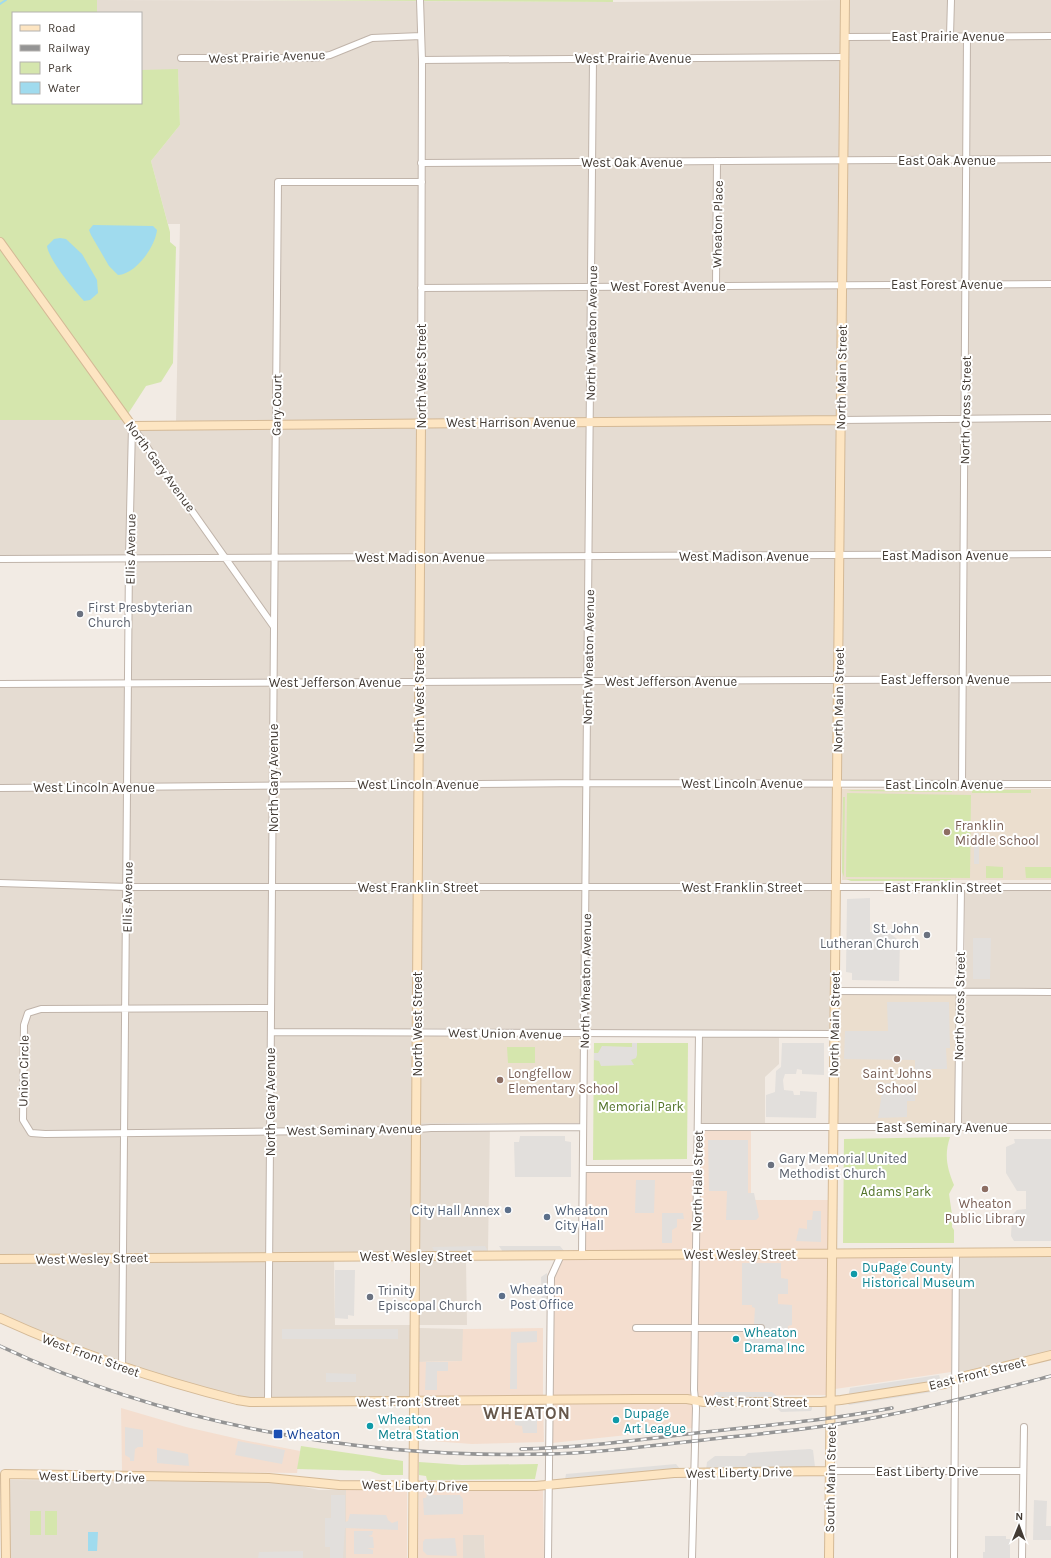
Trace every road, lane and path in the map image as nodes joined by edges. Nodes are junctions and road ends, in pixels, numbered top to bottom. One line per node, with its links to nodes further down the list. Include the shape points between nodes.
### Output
1 (420, 0): 4 (street, North West Street)
2 (845, 0): 8 (street, North Main Street)
3 (951, 0): 5 (street)
4 (422, 36): 10 (street, West Prairie Avenue, via 372,38 330,55 314,58); 12 (street, North West Street)
5 (950, 36): 6 (street, East Prairie Avenue); 8 (street, East Prairie Avenue)
6 (967, 36): 7 (street, East Prairie Avenue); 14 (street, North Cross Street)
7 (1051, 36)
8 (845, 37): 9 (street, North Main Street)
9 (844, 57): 11 (street, West Prairie Avenue); 15 (street, North Main Street)
10 (181, 58)
11 (593, 59): 12 (street, West Prairie Avenue); 16 (street, North Wheaton Avenue)
12 (422, 60): 18 (street, North West Street)
13 (1051, 159): 14 (street, East Oak Avenue)
14 (967, 160): 15 (street, East Oak Avenue); 21 (street, North Cross Street)
15 (843, 161): 17 (street, West Oak Avenue); 23 (street, North Main Street)
16 (592, 162): 17 (street, West Oak Avenue); 18 (street, West Oak Avenue); 25 (street, North Wheaton Avenue)
17 (717, 162): 24 (street, Wheaton Place)
18 (422, 163): 19 (street, North West Street)
19 (422, 182): 26 (street, North West Street); 32 (street, Gary Court, via 278,182)
20 (0, 242): 33 (street, North Gary Avenue)
21 (966, 284): 22 (street, East Forest Avenue); 23 (street, East Forest Avenue); 28 (street, North Cross Street)
22 (1051, 284)
23 (842, 285): 24 (street, West Forest Avenue); 29 (street, North Main Street)
24 (716, 286): 25 (street, West Forest Avenue)
25 (591, 287): 26 (street, West Forest Avenue); 30 (street, North Wheaton Avenue)
26 (421, 288): 31 (street, North West Street)
27 (1051, 418): 28 (street)
28 (965, 419): 29 (street); 36 (street, North Cross Street)
29 (841, 420): 30 (street, West Harrison Avenue); 35 (street, North Main Street)
30 (590, 422): 31 (street, West Harrison Avenue); 39 (street, North Wheaton Avenue)
31 (421, 423): 32 (street, West Harrison Avenue); 38 (street, North West Street)
32 (276, 425): 33 (street, West Harrison Avenue); 40 (street, Gary Court)
33 (132, 426): 37 (street, North Gary Avenue); 42 (street, Ellis Avenue)
34 (1051, 554): 36 (street, East Madison Avenue)
35 (839, 555): 36 (street, East Madison Avenue); 39 (street, West Madison Avenue); 46 (street, North Main Street)
36 (964, 555): 44 (street, North Cross Street)
37 (226, 557): 40 (street, West Madison Avenue); 42 (street, West Madison Avenue); 43 (street, North Gary Avenue)
38 (420, 557): 39 (street, West Madison Avenue); 40 (street, West Madison Avenue); 49 (street, North West Street)
39 (589, 557): 47 (street, North Wheaton Avenue)
40 (274, 558): 43 (street, Gary Court)
41 (0, 559): 42 (street, West Madison Avenue)
42 (129, 559): 50 (street, Ellis Avenue)
43 (274, 627): 48 (street, North Gary Avenue)
44 (962, 679): 45 (street, East Jefferson Avenue); 46 (street, East Jefferson Avenue); 55 (street, North Cross Street)
45 (1051, 679)
46 (838, 680): 47 (street, West Jefferson Avenue); 54 (street, North Main Street)
47 (588, 681): 49 (street, West Jefferson Avenue); 52 (street, North Wheaton Avenue)
48 (273, 682): 49 (street, West Jefferson Avenue); 50 (street, West Jefferson Avenue); 57 (street, North Gary Avenue)
49 (419, 682): 53 (street, North West Street)
50 (128, 683): 51 (street, West Jefferson Avenue); 58 (street, Ellis Avenue)
51 (0, 684)
52 (587, 783): 53 (street, West Lincoln Avenue); 54 (street, West Lincoln Avenue); 63 (street, North Wheaton Avenue)
53 (418, 784): 57 (street, West Lincoln Avenue); 67 (street, North West Street)
54 (837, 784): 55 (street, East Lincoln Avenue); 64 (street, North Main Street)
55 (962, 784): 56 (street, East Lincoln Avenue)
56 (1051, 784)
57 (272, 786): 58 (street, West Lincoln Avenue); 61 (street, North Gary Avenue)
58 (128, 787): 59 (street, West Lincoln Avenue); 62 (street, Ellis Avenue)
59 (0, 788)
60 (0, 883): 62 (street, West Franklin Street)
61 (272, 886): 62 (street, West Franklin Street); 67 (street, West Franklin Street); 72 (street, North Gary Avenue)
62 (127, 887): 71 (street, Ellis Avenue)
63 (585, 887): 64 (street, West Franklin Street); 67 (street, West Franklin Street); 75 (street, North Wheaton Avenue)
64 (836, 887): 65 (street, East Franklin Street); 68 (street, North Main Street)
65 (961, 887): 66 (street, East Franklin Street); 69 (street, North Cross Street)
66 (1051, 887)
67 (418, 888): 73 (street, North West Street)
68 (835, 991): 69 (street); 77 (street, North Main Street)
69 (960, 991): 70 (street); 78 (street, North Cross Street)
70 (1051, 992)
71 (126, 1008): 72 (street); 85 (street, Ellis Avenue); 85 (street, Union Circle, via 41,1009 28,1013 24,1025 23,1116 31,1133)
72 (271, 1008): 74 (street, North Gary Avenue)
73 (416, 1031): 74 (street, West Union Avenue); 75 (street, West Union Avenue); 83 (street, North West Street)
74 (271, 1032): 84 (street, North Gary Avenue)
75 (584, 1034): 76 (street, West Union Avenue); 79 (street, North Wheaton Avenue)
76 (699, 1034): 77 (street, West Union Avenue); 80 (street, North Hale Street)
77 (834, 1034): 81 (street, North Main Street)
78 (958, 1126): 81 (street, East Seminary Avenue); 82 (street, East Seminary Avenue)
79 (583, 1127): 83 (street, West Seminary Avenue); 86 (street, North Wheaton Avenue)
80 (698, 1127): 81 (street); 87 (street, North Hale Street)
81 (833, 1127): 90 (street, North Main Street)
82 (1051, 1127)
83 (416, 1129): 84 (street, West Seminary Avenue); 91 (street, North West Street)
84 (270, 1130): 85 (street, West Seminary Avenue); 95 (street, North Gary Avenue)
85 (124, 1133): 96 (street, Ellis Avenue)
86 (583, 1169): 87 (street); 93 (street, North Wheaton Avenue)
87 (697, 1169): 94 (street, North Hale Street)
88 (1051, 1252): 89 (street, West Wesley Street)
89 (956, 1253): 90 (street, West Wesley Street); 104 (street)
90 (832, 1254): 94 (street, West Wesley Street); 108 (street, North Main Street)
91 (415, 1255): 92 (street, West Wesley Street); 95 (street, West Wesley Street); 107 (street, North West Street)
92 (561, 1255): 93 (street, West Wesley Street); 105 (street, via 551,1277)
93 (582, 1255): 94 (street, West Wesley Street)
94 (695, 1255): 100 (street, North Hale Street)
95 (270, 1256): 96 (street, West Wesley Street); 109 (street, North Gary Avenue)
96 (123, 1257): 97 (street, West Wesley Street); 103 (street, Ellis Avenue)
97 (0, 1258)
98 (0, 1318): 103 (street, West Front Street, via 55,1343)
99 (636, 1328): 100 (street)
100 (694, 1328): 101 (street); 106 (street, North Hale Street)
101 (761, 1328)
102 (1051, 1355): 104 (street, East Front Street)
103 (122, 1368): 109 (street, West Front Street, via 237,1400)
104 (955, 1380): 108 (street, East Front Street, via 944,1384); 112 (street)
105 (549, 1400): 106 (street, West Front Street); 107 (street, West Front Street); 116 (street)
106 (695, 1400): 108 (street, West Front Street); 114 (street, North Hale Street)
107 (414, 1401): 109 (street, West Front Street); 117 (street, North West Street)
108 (831, 1401): 111 (street, South Main Street)
109 (268, 1402)
110 (1024, 1427): 113 (street)
111 (830, 1471): 112 (street, East Liberty Drive); 114 (street, West Liberty Drive); 122 (street, South Main Street)
112 (955, 1471): 113 (street, East Liberty Drive); 123 (street)
113 (1023, 1471): 124 (street)
114 (694, 1473): 116 (street, West Liberty Drive); 121 (street, North Hale Street)
115 (2, 1474): 117 (street, West Liberty Drive, via 269,1478 339,1484); 118 (street)
116 (548, 1485): 117 (street, West Liberty Drive); 120 (street)
117 (414, 1486): 119 (street, North West Street)
118 (6, 1558)
119 (413, 1558)
120 (548, 1558)
121 (692, 1558)
122 (829, 1558)
123 (954, 1558)
124 (1022, 1558)

